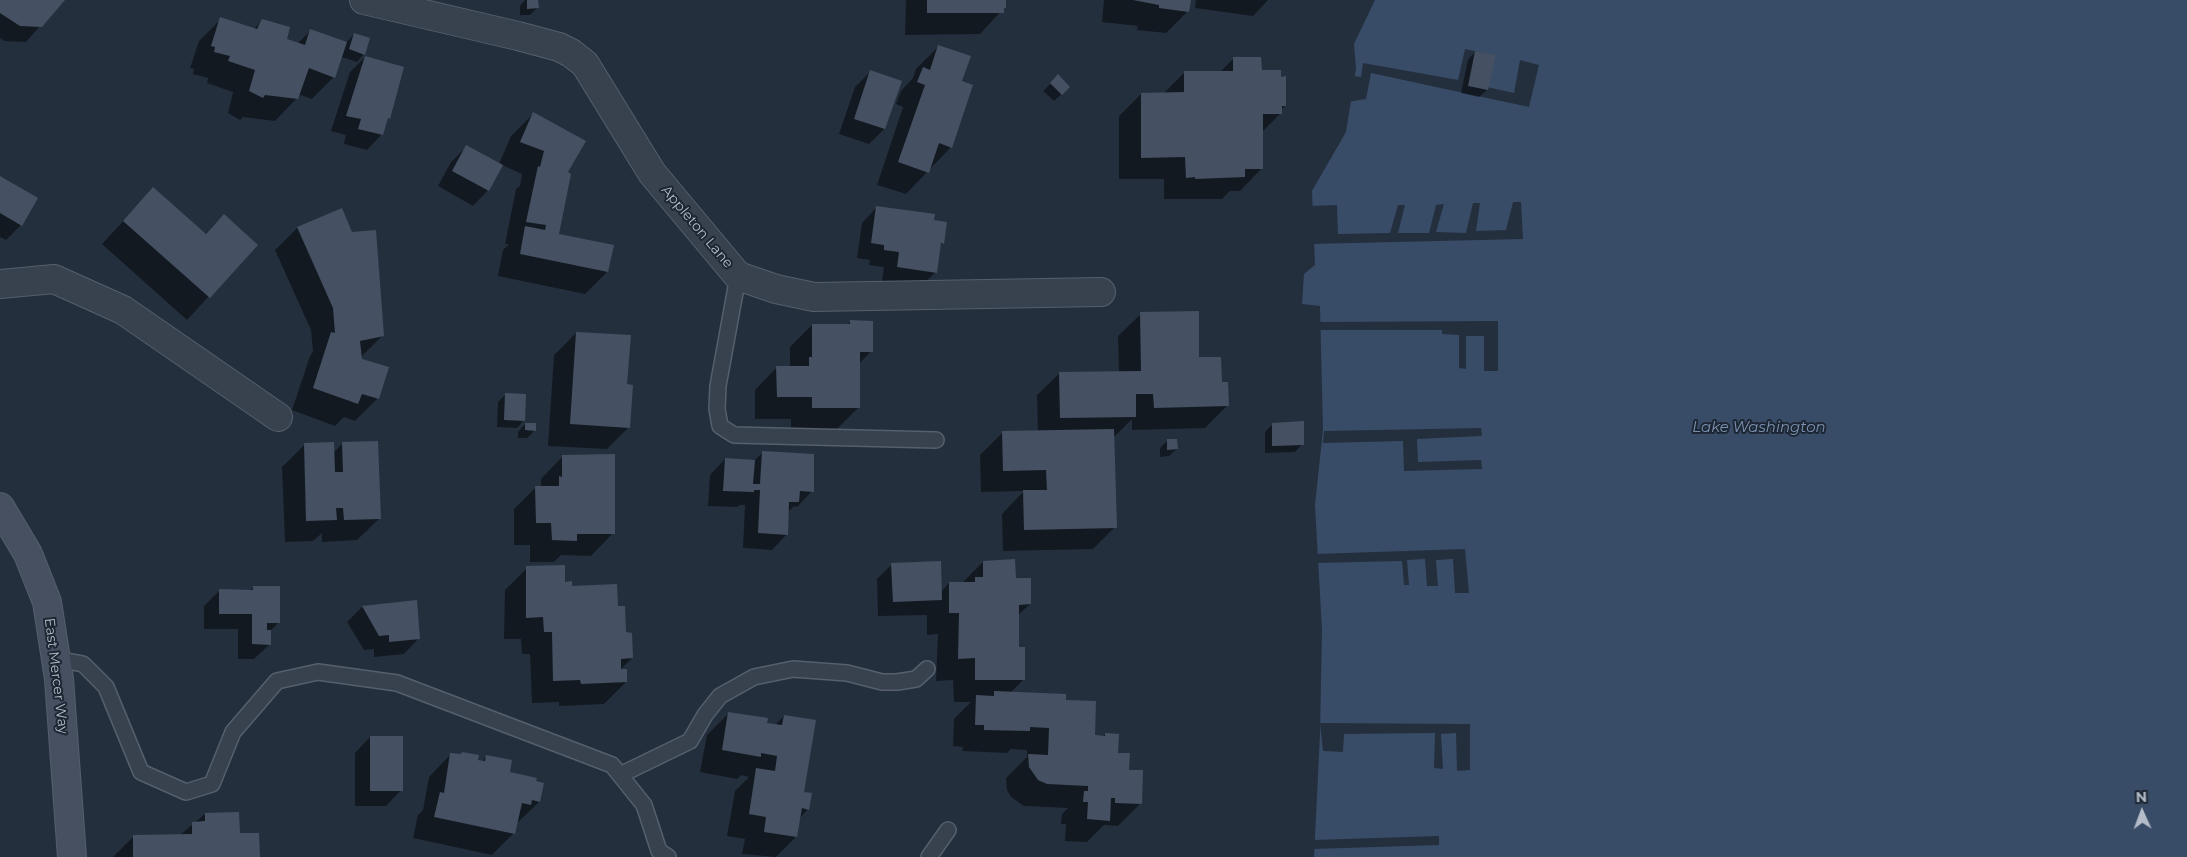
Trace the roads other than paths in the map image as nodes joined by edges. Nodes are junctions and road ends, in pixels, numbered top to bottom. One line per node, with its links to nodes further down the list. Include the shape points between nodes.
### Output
1 (364, 0): 2 (street, Appleton Lane, via 518,36 572,53 585,64 652,173)
2 (738, 276): 4 (street, Appleton Lane, via 814,297); 6 (lane, via 718,386 720,426 734,435)
3 (0, 284): 5 (street, via 54,279 123,310)
4 (1102, 292)
5 (278, 417)
6 (936, 440)
7 (0, 507): 8 (street, East Mercer Way, via 28,554 47,602)
8 (56, 659): 10 (lane, via 83,664 106,687 141,772 186,792 212,784 233,732 277,681 318,672 397,683 612,765); 12 (street, East Mercer Way)
9 (927, 669): 10 (lane, via 916,679 897,682 793,668 754,677 720,696 690,741)
10 (620, 775): 13 (lane, via 644,806 659,851)
11 (948, 830): 14 (lane)
12 (72, 857)
13 (668, 857)
14 (929, 857)

